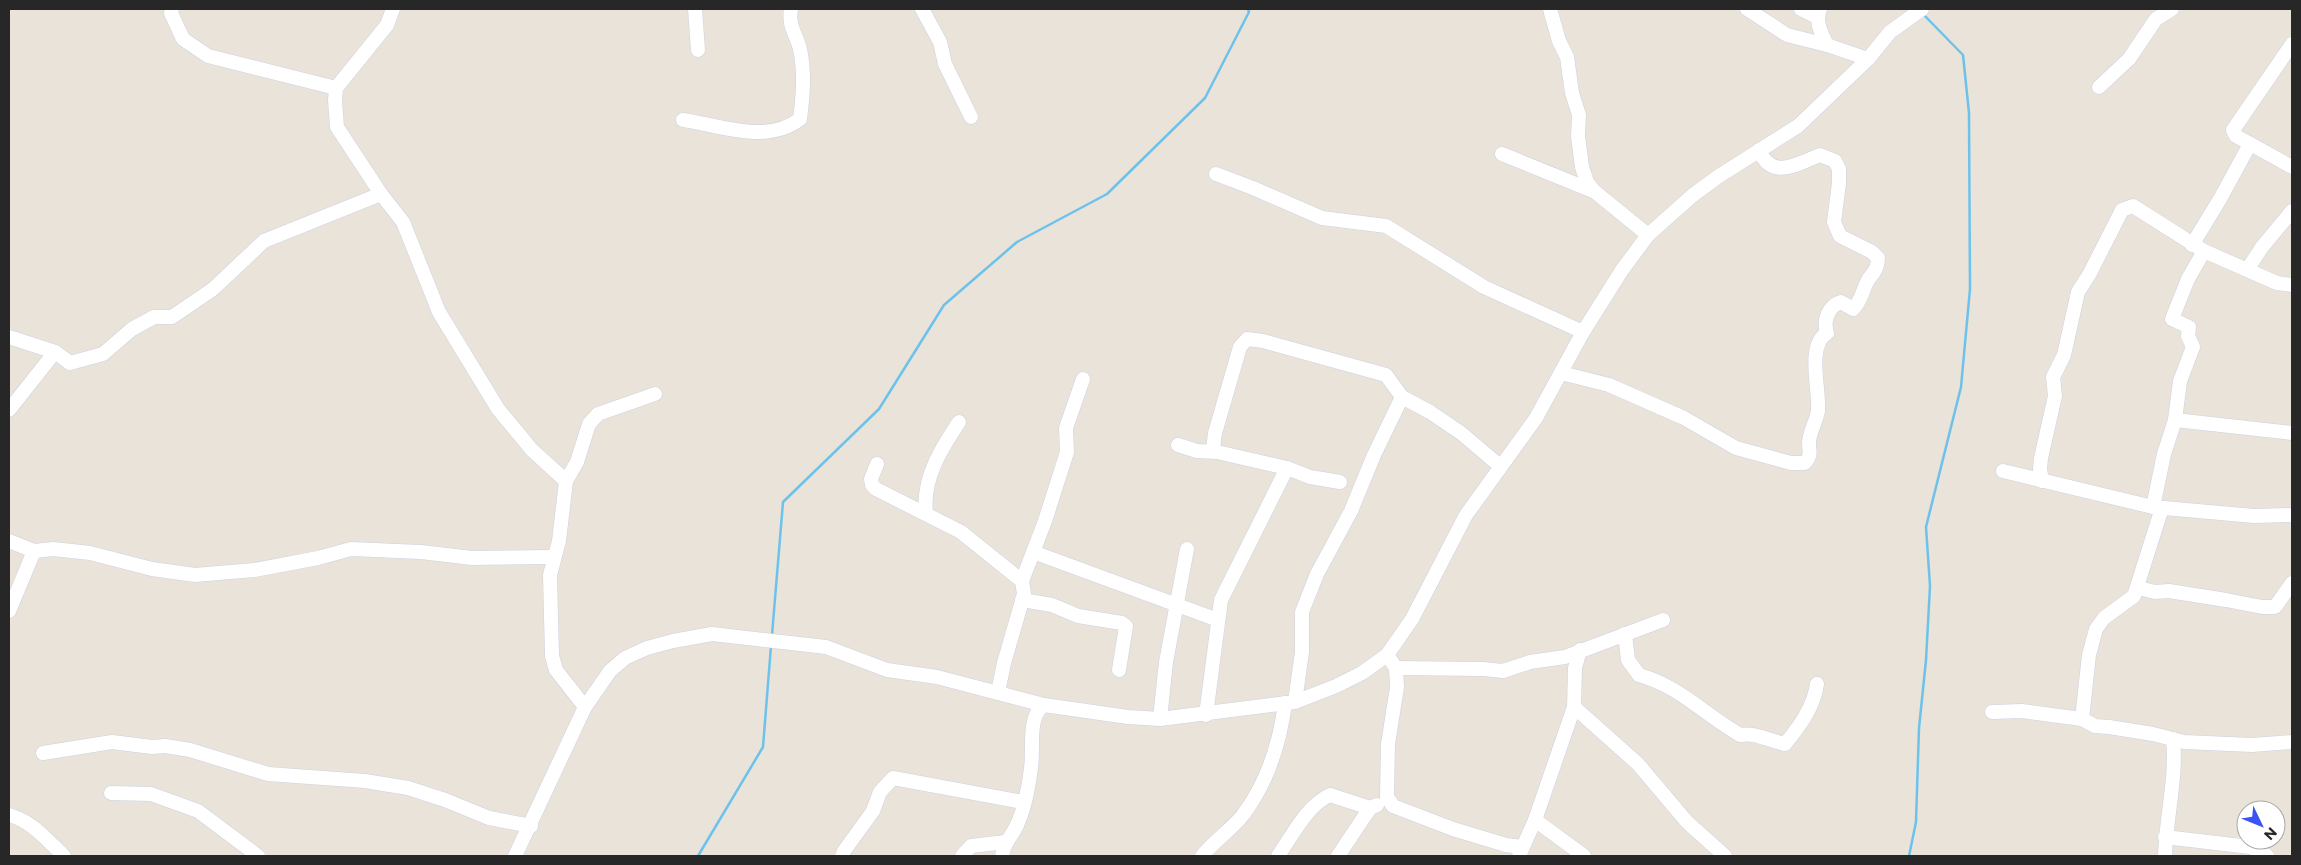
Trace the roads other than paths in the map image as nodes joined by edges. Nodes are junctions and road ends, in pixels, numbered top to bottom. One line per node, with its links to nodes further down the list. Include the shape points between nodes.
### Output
1 (172, 9): 16 (street, via 183,39 208,56)
2 (393, 9): 16 (street, via 387,25)
3 (695, 9): 14 (street)
4 (791, 9): 19 (street, via 789,22 800,49 804,85 800,119 789,127 748,133)
5 (922, 9): 18 (street, via 940,42 946,64)
6 (1550, 9): 25 (street, via 1559,42 1567,57 1579,116 1582,167)
7 (1748, 9): 13 (street, via 1787,35)
8 (1801, 9): 11 (street)
9 (1922, 9): 15 (street, via 1890,32)
10 (2172, 9): 17 (street, via 2156,19 2129,59)
11 (1818, 13): 13 (street, via 1818,26)
12 (2292, 44): 20 (street, via 2233,130 2236,136)
13 (1827, 45): 15 (street)
14 (698, 50)
15 (1868, 59): 21 (street, via 1798,126)
16 (336, 88): 26 (street, via 337,127)
17 (2100, 88)
18 (971, 117)
19 (683, 120)
20 (2250, 144): 23 (street); 29 (street)
21 (1759, 150): 28 (street, via 1712,180); 35 (street, via 1769,166 1780,168 1820,156 1835,161 1839,169 1834,222 1837,231 1847,241 1878,258 1875,274 1868,280 1860,303 1853,309 1841,302 1836,303 1828,313 1827,333 1818,342 1814,357 1818,411 1809,443 1812,452 1805,463 1791,463 1736,448 1684,418 1609,385)
22 (1502, 154): 25 (street)
23 (2292, 167)
24 (1216, 174): 32 (street, via 1322,218 1386,226 1484,287)
25 (1594, 191): 28 (street)
26 (381, 194): 34 (street, via 264,241 213,288 172,316 154,317 132,328 103,354 70,363); 49 (street, via 403,222 439,312 498,408 532,450)
27 (2292, 211): 30 (street, via 2262,246)
28 (1648, 235): 32 (street)
29 (2198, 248): 30 (street); 40 (street, via 2172,319 2189,327 2188,336 2193,347 2180,381); 50 (street, via 2133,206 2122,210 2078,292 2064,355 2053,376 2055,396 2040,464)
30 (2247, 270): 31 (street, via 2277,284)
31 (2292, 285)
32 (1583, 332): 35 (street)
33 (9, 337): 34 (street)
34 (56, 352): 39 (street)
35 (1561, 372): 46 (street, via 1536,418)
36 (1083, 379): 58 (street, via 1066,428 1067,452)
37 (655, 394): 49 (street, via 598,414 589,424 577,462)
38 (1402, 397): 44 (street, via 1386,376 1263,340 1247,339 1240,347 1215,433 1214,449); 46 (street, via 1461,433); 75 (street, via 1302,612 1302,652)
39 (9, 410)
40 (2175, 420): 42 (street); 52 (street, via 2164,454)
41 (959, 422): 53 (street, via 940,451 926,490)
42 (2292, 433)
43 (1178, 444): 44 (street, via 1197,451)
44 (1217, 452): 47 (street)
45 (878, 464): 53 (street, via 871,479 872,485)
46 (1500, 466): 70 (street, via 1466,516 1412,619)
47 (1287, 468): 51 (street, via 1310,477); 66 (street, via 1221,600)
48 (2003, 471): 50 (street)
49 (566, 481): 59 (street)
50 (2042, 481): 52 (street)
51 (1340, 482)
52 (2158, 508): 54 (street, via 2254,516); 62 (street)
53 (926, 514): 60 (street, via 960,532)
54 (2292, 515)
55 (9, 541): 57 (street)
56 (1187, 549): 64 (street)
57 (34, 551): 59 (street, via 53,549 90,553 152,569 195,575 254,570 351,550 421,552 472,558); 65 (street)
58 (1033, 552): 60 (street); 64 (street)
59 (553, 557): 77 (street, via 550,575 552,656 556,670)
60 (1022, 581): 63 (street)
61 (2292, 583): 62 (street, via 2280,604 2262,608)
62 (2138, 588): 82 (street, via 2134,596 2104,618 2096,629 2089,655)
63 (1022, 600): 72 (street, via 1052,605 1078,616 1122,623 1126,626); 74 (street)
64 (1177, 607): 66 (street); 81 (street, via 1166,662)
65 (9, 612)
66 (1218, 620): 80 (street)
67 (1662, 620): 68 (street)
68 (1625, 634): 69 (street); 73 (street, via 1628,660 1639,676 1653,679 1680,693 1740,735 1752,733 1785,744 1816,697)
69 (1580, 650): 71 (street, via 1564,657 1530,662 1503,671); 78 (street)
70 (1387, 655): 71 (street); 75 (street, via 1336,686)
71 (1396, 668): 88 (street, via 1397,687 1388,744 1387,797)
72 (1118, 670)
73 (1817, 684)
74 (998, 692): 76 (street); 77 (street, via 937,677 887,670 826,647 712,634 647,648 625,658 610,671)
75 (1290, 702): 80 (street); 102 (street, via 1260,787 1242,816)
76 (1044, 705): 81 (street); 87 (street, via 1036,712 1033,725 1031,769)
77 (585, 707): 92 (street)
78 (1574, 707): 91 (street); 106 (street, via 1638,764 1687,822)
79 (1992, 712): 82 (street, via 2022,711)
80 (1206, 715): 81 (street)
81 (1160, 719)
82 (2082, 720): 83 (street, via 2095,726)
83 (2174, 739): 84 (street, via 2252,745); 93 (street, via 2175,760)
84 (2292, 742)
85 (43, 753): 92 (street, via 112,742 165,746 190,750 268,774 348,779 408,788 489,818)
86 (111, 793): 97 (street, via 150,794 198,811)
87 (1023, 802): 94 (street, via 1017,825); 99 (street, via 893,778 880,792 873,811)
88 (1393, 806): 89 (street, via 1382,804); 95 (street)
89 (1370, 808): 103 (street, via 1330,795 1318,800); 104 (street)
90 (9, 815): 96 (street, via 32,826)
91 (1535, 820): 95 (street); 105 (street)
92 (531, 826): 98 (street)
93 (2165, 837): 107 (street); 108 (street, via 2250,847)
94 (1006, 842): 100 (street, via 971,846); 101 (street)
95 (1520, 852)
96 (64, 856)
97 (258, 856)
98 (515, 856)
99 (842, 856)
100 (962, 856)
101 (1002, 856)
102 (1202, 856)
103 (1278, 856)
104 (1338, 856)
105 (1584, 856)
106 (1725, 856)
107 (2165, 856)
108 (2267, 856)

